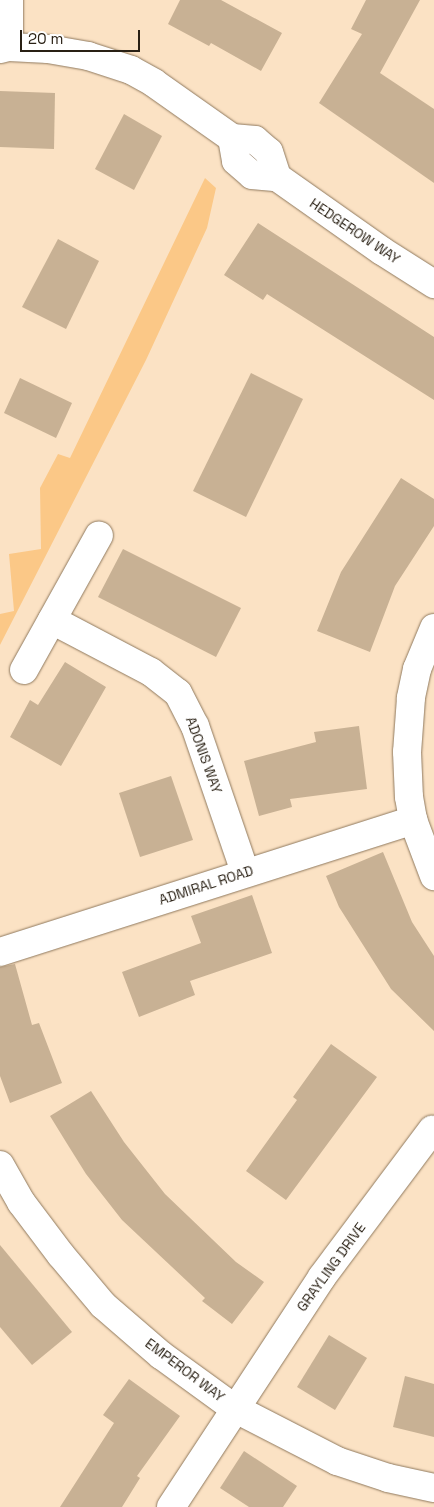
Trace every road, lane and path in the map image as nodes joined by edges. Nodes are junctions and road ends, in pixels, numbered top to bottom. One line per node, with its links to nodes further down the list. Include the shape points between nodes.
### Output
1 (9, 0): 2 (street)
2 (5, 48): 3 (street, HEDGEROW WAY, via 48,49 88,56 131,70 232,138 254,140 270,152 277,177)
3 (434, 284)
4 (99, 535): 5 (street)
5 (52, 620): 7 (street); 9 (street, ADONIS WAY, via 152,672 178,693 195,726)
6 (434, 628): 8 (street, via 417,669 410,698 407,752)
7 (24, 670)
8 (413, 820): 9 (street, ADMIRAL ROAD); 10 (street)
9 (244, 872): 11 (street, ADMIRAL ROAD)
10 (434, 876)
11 (0, 952)
12 (432, 1130): 14 (street, GRAYLING DRIVE, via 322,1278)
13 (0, 1165): 14 (street, EMPEROR WAY, via 27,1210 103,1305 161,1355)
14 (234, 1408): 15 (street, EMPEROR WAY, via 337,1461 388,1478); 16 (street, GRAYLING DRIVE)
15 (434, 1488)
16 (171, 1507)

